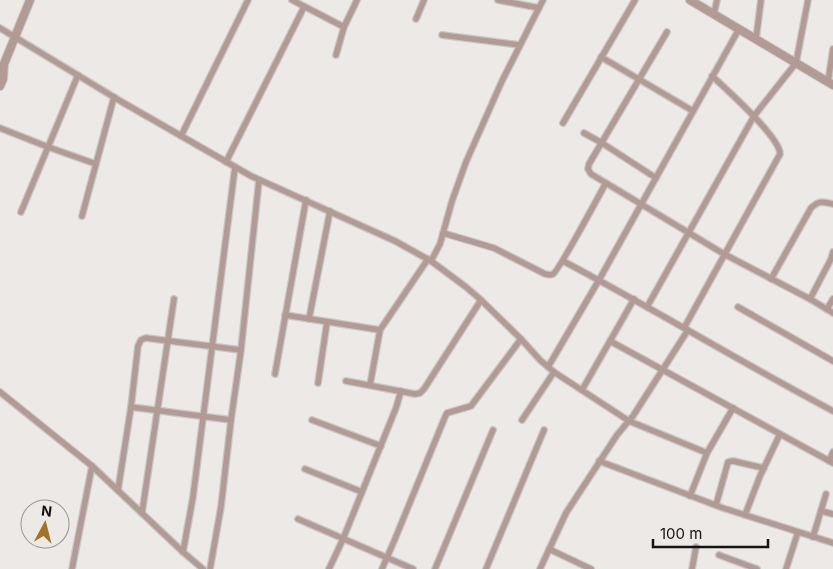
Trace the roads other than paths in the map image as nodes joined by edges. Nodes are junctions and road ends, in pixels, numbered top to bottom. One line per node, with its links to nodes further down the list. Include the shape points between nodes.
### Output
1 (30, 0): 22 (street)
2 (248, 0): 41 (street)
3 (292, 0): 13 (street)
4 (357, 0): 17 (street)
5 (424, 0): 16 (street)
6 (498, 0): 14 (street)
7 (543, 0): 14 (street)
8 (635, 0): 27 (street)
9 (690, 0): 15 (street)
10 (717, 0): 15 (street)
11 (761, 0): 23 (street)
12 (808, 0): 28 (street)
13 (304, 7): 17 (street); 44 (street)
14 (539, 8): 24 (street)
15 (714, 14): 19 (street)
16 (416, 19)
17 (344, 27): 26 (street)
18 (0, 28): 22 (street)
19 (739, 29): 23 (street); 31 (street)
20 (667, 32): 32 (street)
21 (442, 35): 24 (street)
22 (14, 37): 29 (street); 30 (street)
23 (756, 39): 28 (street)
24 (520, 45): 56 (street, via 466,162)
25 (833, 49): 34 (street)
26 (336, 54)
27 (601, 57): 32 (street); 38 (street)
28 (796, 63): 34 (street); 37 (street)
29 (2, 67): 33 (street)
30 (78, 75): 35 (street); 43 (street)
31 (712, 76): 36 (street); 37 (street)
32 (639, 79): 36 (street); 42 (street)
33 (1, 81)
34 (830, 84)
35 (114, 97): 41 (street); 45 (street)
36 (693, 111): 47 (street)
37 (754, 116): 57 (street); 59 (street, via 780,154)
38 (563, 123)
39 (0, 128): 43 (street)
40 (584, 133): 42 (street)
41 (181, 136): 44 (street)
42 (602, 143): 47 (street); 49 (street, via 588,169)
43 (48, 147): 45 (street); 54 (street)
44 (226, 162): 46 (street)
45 (96, 164): 55 (street)
46 (235, 167): 48 (street); 81 (street)
47 (656, 178): 51 (street)
48 (259, 180): 50 (street); 82 (street)
49 (606, 183): 51 (street); 61 (street)
50 (306, 200): 53 (street); 73 (street)
51 (641, 204): 57 (street); 63 (street)
52 (833, 204): 62 (street, via 816,203)
53 (330, 211): 60 (street); 74 (street)
54 (21, 212)
55 (82, 216)
56 (443, 232): 60 (street, via 440,244); 61 (street, via 494,248 550,275)
57 (690, 232): 59 (street); 69 (street)
58 (833, 252): 65 (street)
59 (724, 254): 62 (street); 76 (street)
60 (429, 260): 67 (street); 77 (street)
61 (563, 261): 63 (street)
62 (771, 279): 65 (street)
63 (599, 280): 68 (street); 84 (street)
64 (174, 299): 79 (street)
65 (810, 299): 71 (street)
66 (833, 299): 71 (street)
67 (481, 300): 78 (street); 92 (street, via 424,389 415,394)
68 (634, 300): 69 (street); 80 (street)
69 (647, 307): 76 (street)
70 (738, 308): 83 (street)
71 (827, 309): 72 (street)
72 (833, 313)
73 (285, 315): 74 (street); 87 (street)
74 (309, 319): 75 (street)
75 (327, 322): 77 (street); 89 (street)
76 (686, 329): 85 (street); 97 (street)
77 (380, 330): 90 (street)
78 (521, 339): 84 (street); 132 (street, via 471,406 447,413 444,417)
79 (168, 341): 81 (street); 94 (street, via 141,340); 96 (street)
80 (610, 341): 85 (street); 91 (street)
81 (212, 346): 82 (street); 98 (street)
82 (240, 350): 99 (street)
83 (833, 361)
84 (548, 367): 86 (street)
85 (663, 370): 95 (street); 102 (street)
86 (554, 372): 91 (street); 101 (street)
87 (274, 374)
88 (346, 381): 90 (street)
89 (318, 383)
90 (370, 386): 92 (street)
91 (582, 390): 102 (street)
92 (401, 391): 106 (street)
93 (0, 392): 111 (street)
94 (131, 408): 96 (street); 114 (street)
95 (733, 408): 105 (street); 108 (street)
96 (158, 411): 98 (street); 120 (street)
97 (833, 411)
98 (204, 417): 99 (street); 130 (street)
99 (231, 420): 135 (street)
100 (312, 420): 106 (street)
101 (522, 420)
102 (629, 421): 108 (street); 109 (street)
103 (493, 430): 139 (street)
104 (544, 430): 140 (street)
105 (780, 434): 110 (street); 112 (street)
106 (381, 446): 115 (street)
107 (833, 452): 110 (street)
108 (707, 453): 117 (street)
109 (599, 462): 117 (street); 129 (street, via 566,513)
110 (831, 462)
111 (92, 466): 114 (street); 133 (street)
112 (764, 468): 118 (street, via 728,462); 122 (street)
113 (305, 469): 115 (street)
114 (118, 490): 120 (street)
115 (362, 492): 126 (street)
116 (826, 494): 119 (street)
117 (690, 496): 118 (street)
118 (716, 505): 122 (street)
119 (821, 511): 121 (street); 125 (street)
120 (142, 512): 130 (street)
121 (833, 514)
122 (745, 515): 124 (street)
123 (298, 519): 126 (street)
124 (798, 532): 125 (street); 145 (street)
125 (813, 537): 127 (street)
126 (343, 539): 132 (street); 136 (street)
127 (833, 543)
128 (696, 547): 143 (street)
129 (549, 549): 141 (street); 142 (street)
130 (183, 552): 134 (street)
131 (718, 555): 144 (street)
132 (387, 558): 137 (street); 138 (street)
133 (72, 569)
134 (203, 569)
135 (210, 569)
136 (329, 569)
137 (382, 569)
138 (413, 569)
139 (435, 569)
140 (486, 569)
141 (540, 569)
142 (591, 569)
143 (692, 569)
144 (757, 569)
145 (786, 569)

